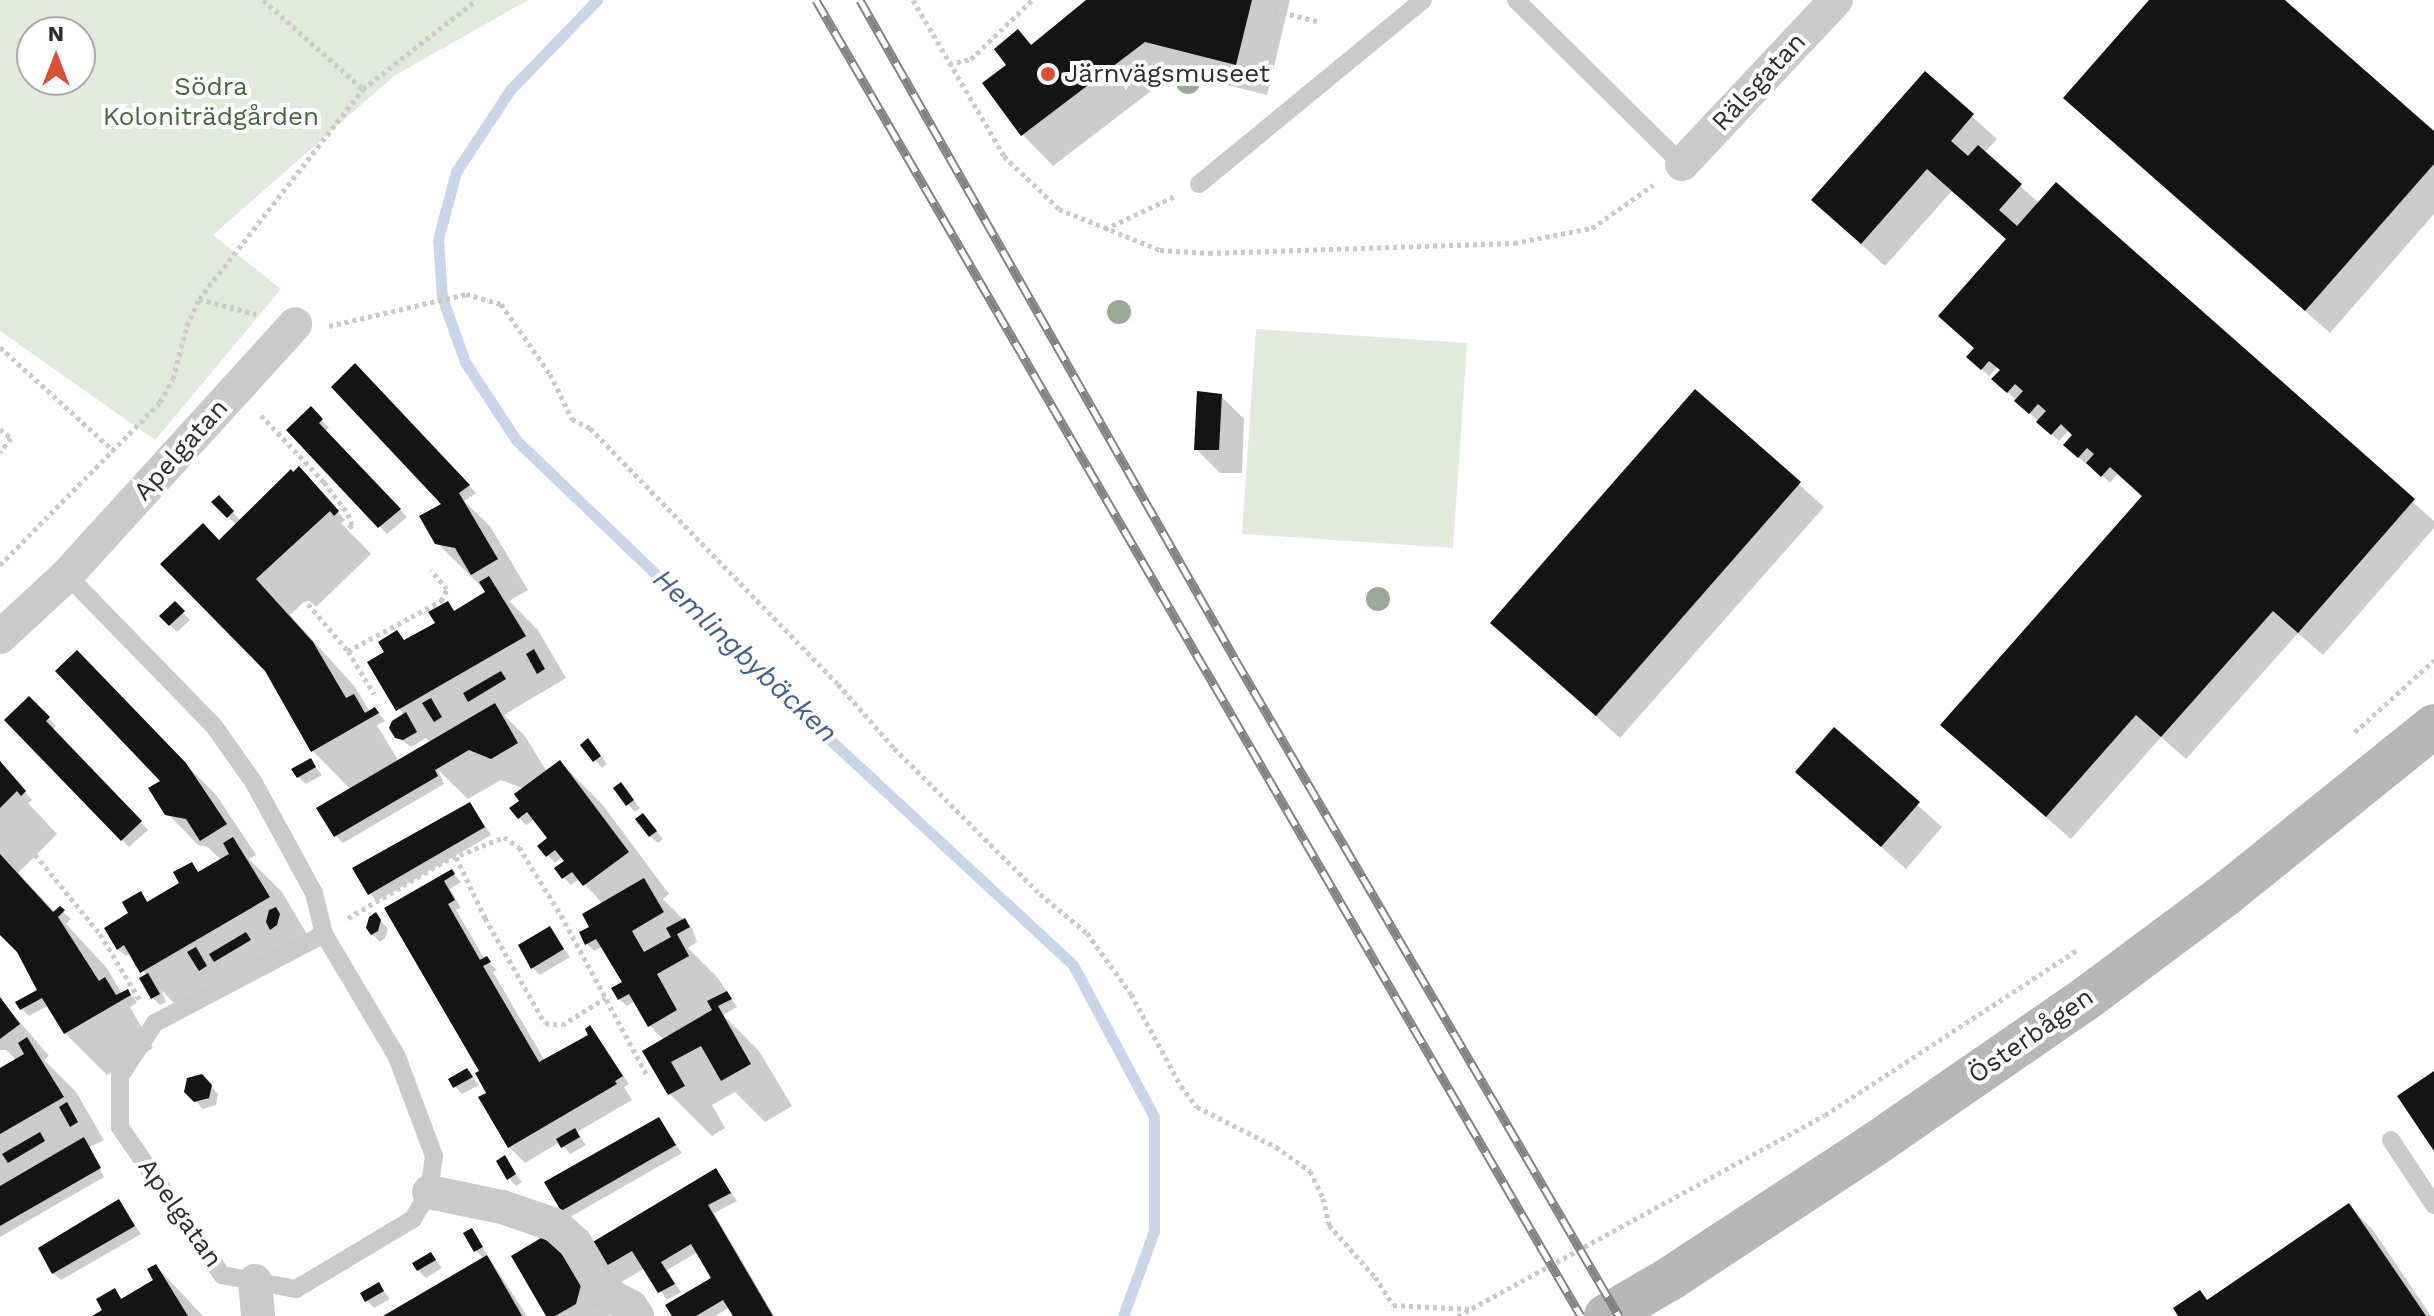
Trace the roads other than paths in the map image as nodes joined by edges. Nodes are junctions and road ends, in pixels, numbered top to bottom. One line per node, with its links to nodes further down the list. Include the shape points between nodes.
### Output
1 (1423, 0): 5 (lane)
2 (1516, 0): 4 (lane)
3 (1836, 0): 4 (street, Rälsgatan)
4 (1682, 164)
5 (1199, 184)
6 (295, 324): 7 (street, Apelgatan)
7 (67, 575): 8 (street, Apelgatan); 10 (lane, via 214,726 254,783 314,893)
8 (0, 637)
9 (2434, 726): 17 (main road, Österbågen, via 2226,894 2088,997 1862,1153)
10 (324, 934): 12 (lane, via 397,1057 434,1156); 14 (lane, Apelgatan, via 155,1023 120,1076 120,1127 222,1275)
11 (2391, 1140): 13 (lane)
12 (429, 1192): 14 (lane, Apelgatan, via 413,1219 296,1289); 16 (street, via 555,1225 575,1243 604,1292)
13 (2434, 1205)
14 (255, 1281): 15 (street)
15 (258, 1316)
16 (637, 1316)
17 (1606, 1316)

